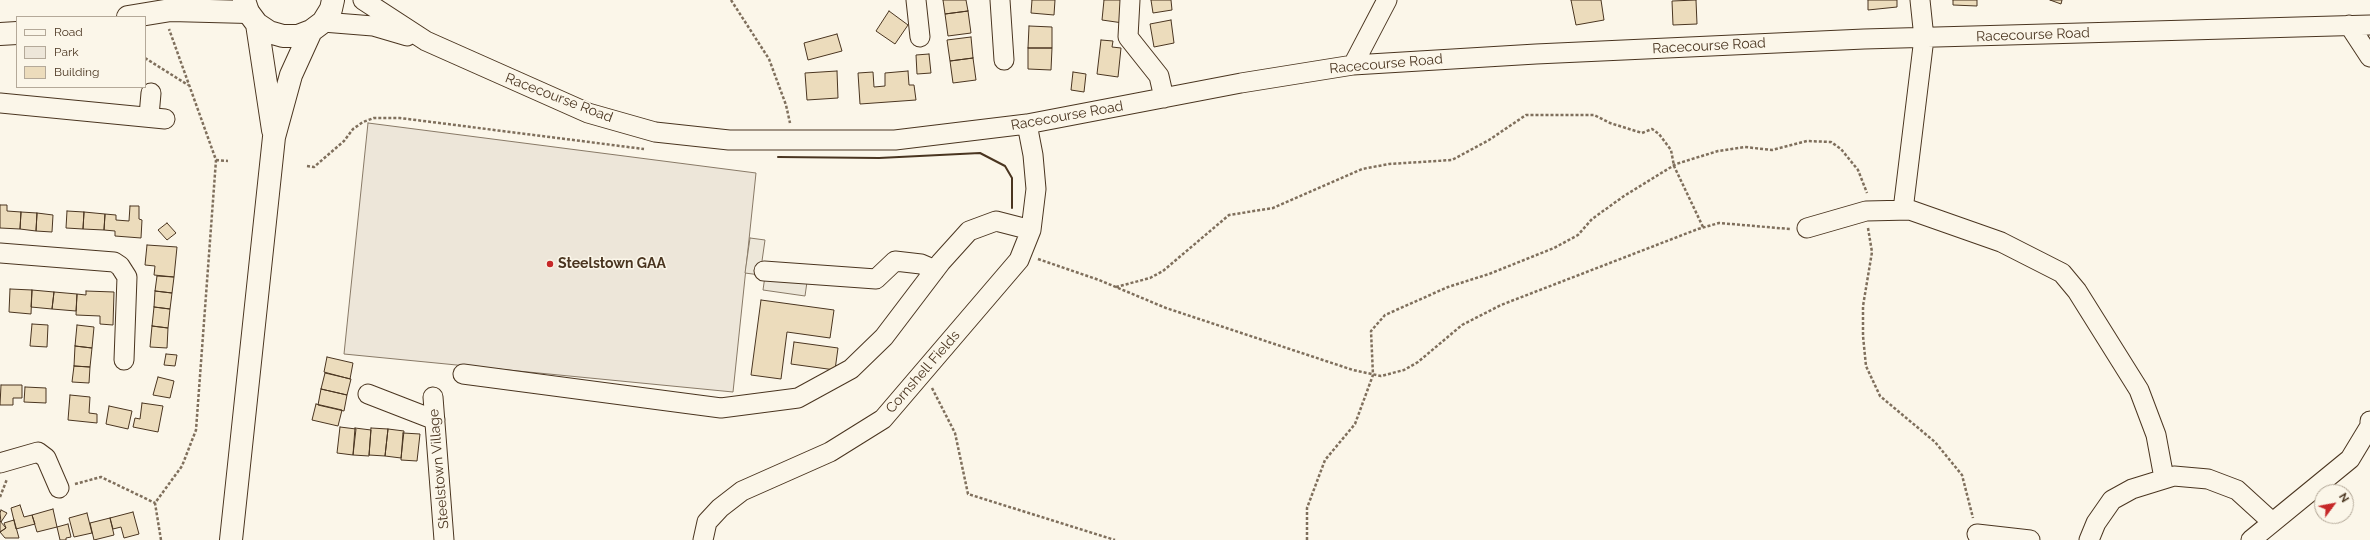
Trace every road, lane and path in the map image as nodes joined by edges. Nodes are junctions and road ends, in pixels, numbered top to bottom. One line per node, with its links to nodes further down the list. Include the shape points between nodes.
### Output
1 (333, 0): 14 (main road, via 331,9)
2 (363, 0): 19 (street, Racecourse Road)
3 (731, 0): 30 (path, via 769,59 786,105)
4 (916, 0): 17 (street)
5 (1000, 0): 22 (street)
6 (1130, 0): 26 (street, via 1128,37 1159,76)
7 (1387, 0): 23 (street)
8 (1920, 0): 18 (street)
9 (174, 7): 10 (main road); 11 (main road); 24 (path)
10 (250, 12): 14 (main road, via 269,32 283,36 298,36); 29 (main road)
11 (133, 16)
12 (2349, 25): 13 (street, Racecourse Road); 18 (street, Racecourse Road); 20 (street)
13 (2370, 25)
14 (317, 26): 19 (street, Racecourse Road, via 373,26); 29 (main road, via 291,76)
15 (16, 33): 16 (main road)
16 (0, 34)
17 (920, 37)
18 (1924, 38): 23 (street, Racecourse Road); 36 (street)
19 (426, 41): 30 (street, Racecourse Road, via 588,113 655,132 729,140)
20 (2370, 57)
21 (146, 59): 24 (path)
22 (1004, 60)
23 (1353, 65): 26 (street, Racecourse Road)
24 (189, 85): 32 (path)
25 (151, 93): 27 (street, via 157,117)
26 (1164, 98): 28 (street, Racecourse Road)
27 (0, 103)
28 (1027, 124): 30 (street, Racecourse Road, via 894,140); 40 (street, Cornshell Fields, via 1036,189)
29 (274, 137): 61 (main road)
30 (793, 140)
31 (650, 149): 34 (path, via 400,118 374,118 353,129 344,141 314,167)
32 (216, 160): 33 (path); 57 (path, via 196,430 182,466)
33 (228, 161)
34 (307, 166)
35 (1674, 166): 37 (path, via 1718,151 1745,147 1772,150 1807,142 1831,142 1841,149 1858,170 1866,188); 38 (path); 45 (path, via 1671,150 1652,129 1642,133 1594,115 1526,115 1489,140 1452,160 1389,164 1362,169 1273,208 1229,215 1163,271 1150,278); 48 (path, via 1624,196 1592,219 1578,235 1554,248 1448,287 1385,315 1371,331)
36 (1903, 210): 37 (street); 55 (street, via 1910,210 2001,242 2062,273 2077,291 2139,390 2156,435)
37 (1868, 211): 39 (street); 59 (path, via 1872,252 1863,306 1862,336 1866,366 1880,396 1935,442 1962,475)
38 (1703, 227): 39 (path, via 1719,224 1784,230); 48 (path, via 1501,305 1462,325 1418,362 1404,370 1381,376)
39 (1807, 228)
40 (1031, 230): 41 (street, Cornshell Fields); 44 (street, via 996,221 969,231)
41 (1023, 248): 45 (path, via 1040,260); 49 (street, Cornshell Fields, via 1019,260)
42 (0, 253): 46 (street, via 114,262 120,266 127,277)
43 (764, 270): 44 (street, via 876,280 895,261 921,264)
44 (935, 270): 47 (street, via 884,337 851,369 798,398 721,408)
45 (1116, 287): 48 (path, via 1166,308)
46 (124, 360)
47 (463, 374)
48 (1373, 375): 65 (path, via 1355,424 1325,460 1307,508)
49 (921, 376): 63 (street, Cornshell Fields, via 883,419 830,452 742,491 707,522); 64 (path, via 933,389 955,433 968,494)
50 (368, 394): 52 (street)
51 (433, 397): 52 (street, Steelstown Village)
52 (435, 420): 62 (street, Steelstown Village)
53 (2370, 421): 58 (street, via 2370,426 2350,459)
54 (0, 462): 56 (street, via 38,452 46,458)
55 (2164, 478): 58 (street, via 2174,476 2208,479 2236,490); 67 (street, via 2132,489 2112,500 2096,523)
56 (59, 488): 57 (path, via 101,477)
57 (155, 503): 60 (path)
58 (2271, 521): 68 (street)
59 (1977, 534): 66 (street)
60 (161, 540)
61 (232, 540)
62 (444, 540)
63 (703, 540)
64 (1115, 540)
65 (1307, 540)
66 (2030, 540)
67 (2090, 540)
68 (2251, 540)

